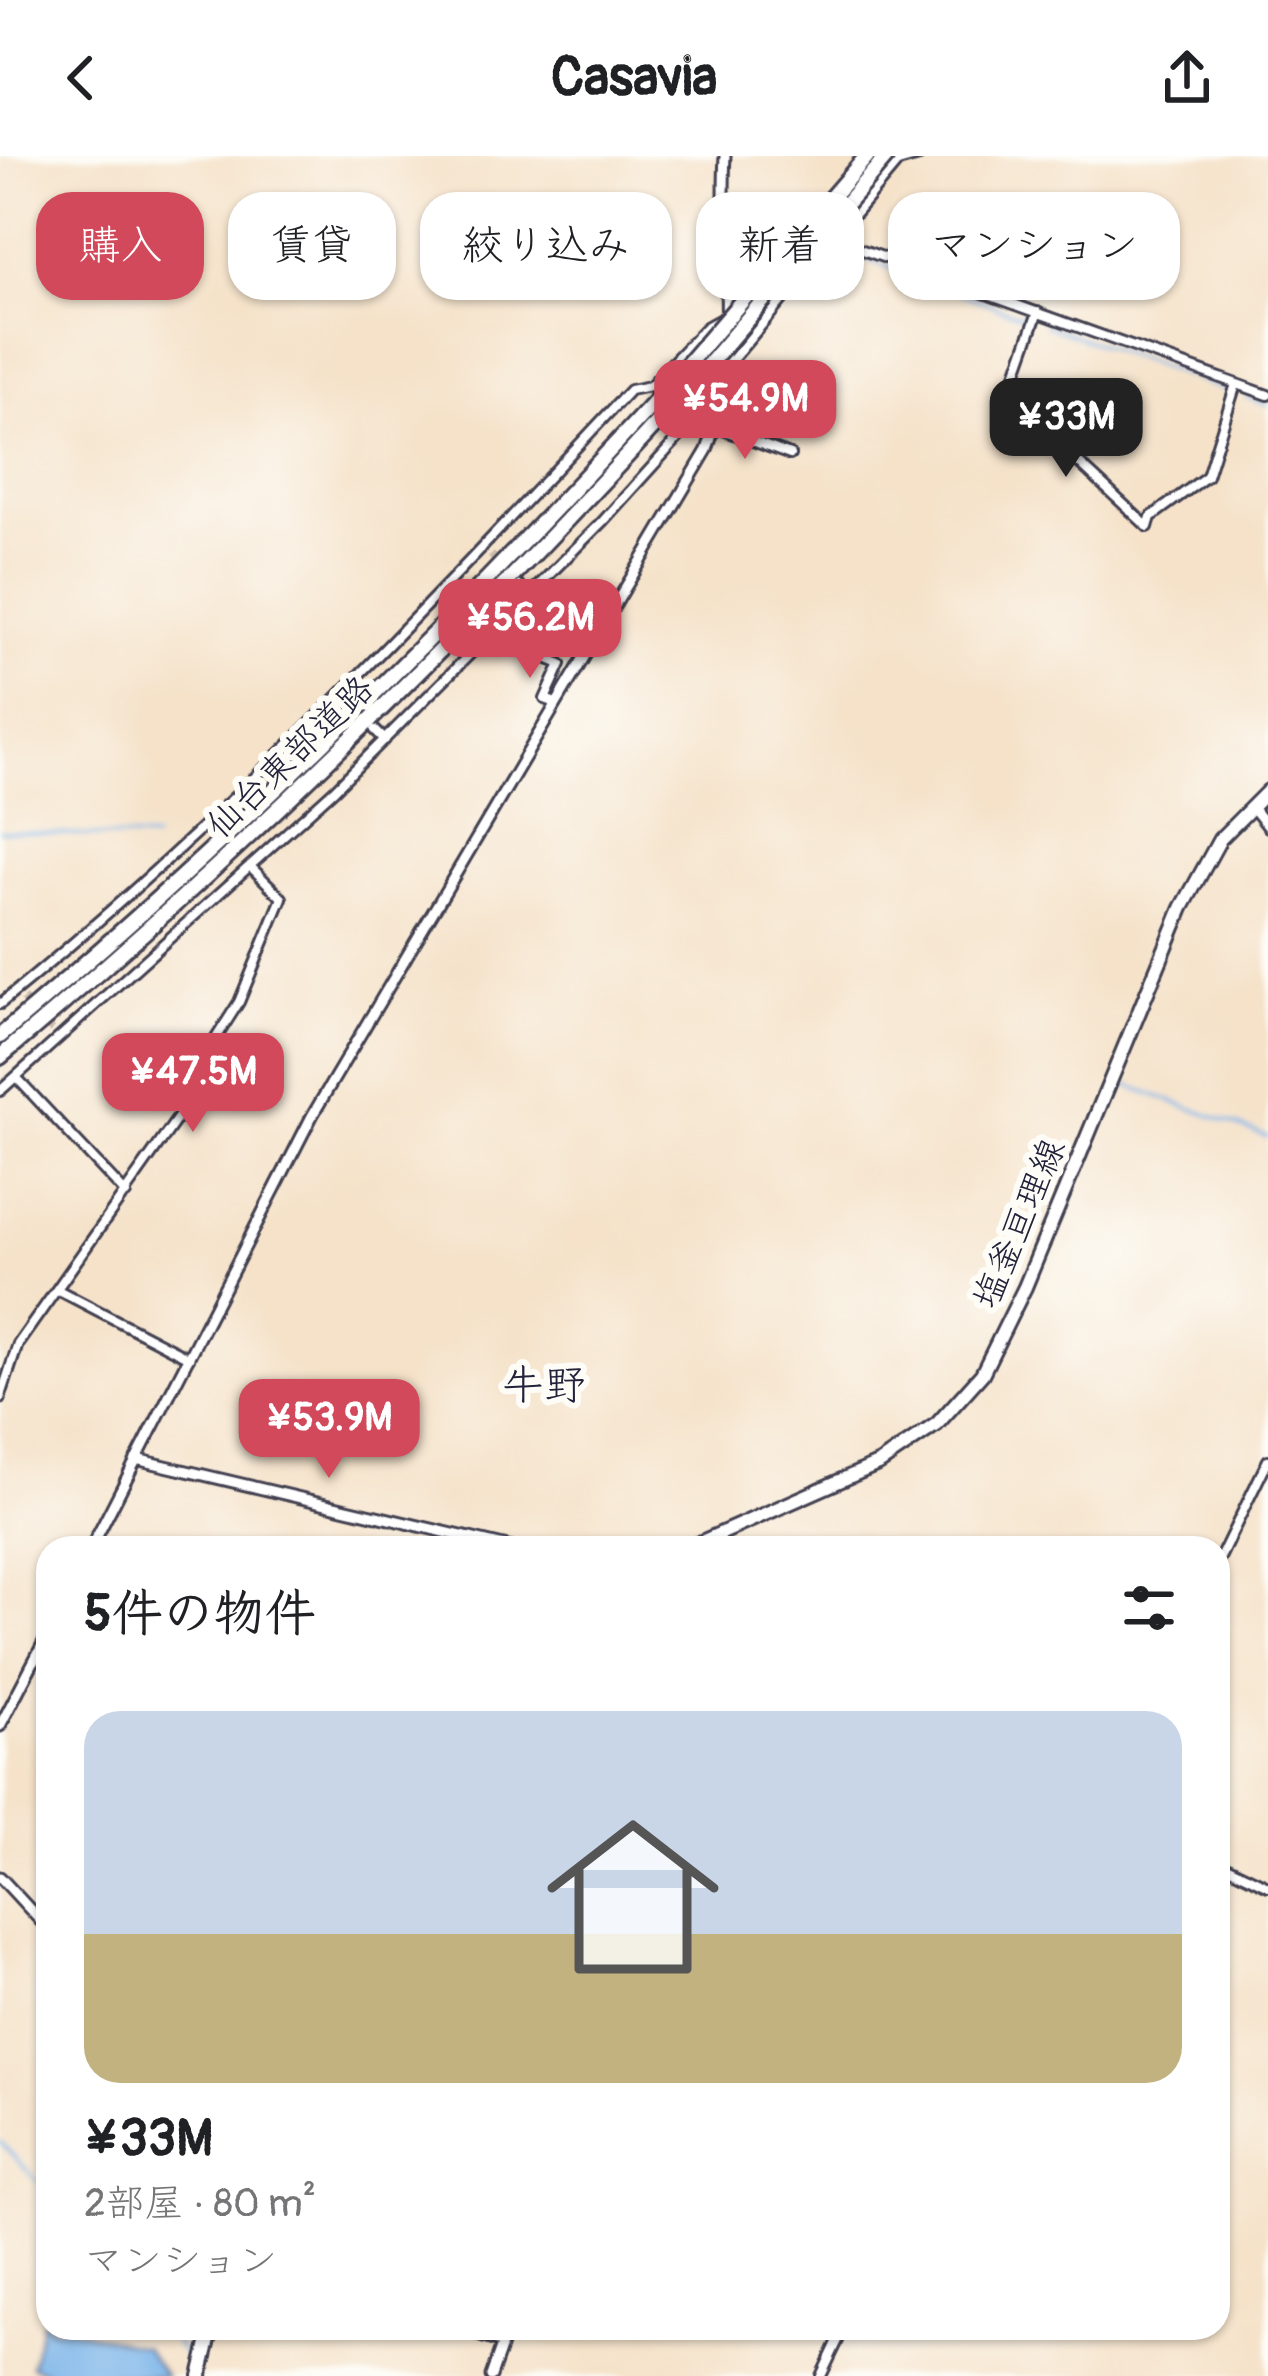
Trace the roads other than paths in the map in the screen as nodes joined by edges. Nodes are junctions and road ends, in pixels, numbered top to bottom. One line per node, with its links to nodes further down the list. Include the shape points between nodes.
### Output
1 (725, 156): 9 (street)
2 (867, 156): 13 (highway, 仙台東部道路, bridge)
3 (919, 156): 4 (street)
4 (890, 158): 5 (street); 13 (highway, 仙台東部道路, bridge)
5 (864, 197)
6 (864, 250): 8 (street)
7 (784, 300): 10 (street)
8 (1038, 312): 11 (street); 11 (street, via 1004,408 1148,527 1208,476)
9 (726, 317): 10 (street); 13 (street, via 706,327)
10 (722, 372): 14 (street)
11 (1236, 384): 12 (street)
12 (1268, 395)
13 (661, 396): 15 (street, via 692,401); 21 (street, via 630,391 487,552); 32 (highway, 仙台東部道路, via 331,737); 34 (highway, 仙台東部道路, via 534,555 325,765)
14 (720, 410): 15 (street); 16 (street)
15 (699, 415): 19 (street)
16 (715, 428): 17 (street); 22 (street)
17 (790, 455)
18 (520, 586): 19 (street)
19 (529, 596): 20 (street)
20 (491, 636): 22 (street, via 561,664 545,699); 25 (street)
21 (339, 696): 23 (street); 30 (street, via 19,995)
22 (556, 704): 39 (street, via 312,1116)
23 (348, 705)
24 (375, 730): 25 (street)
25 (385, 740): 29 (street)
26 (1268, 791): 27 (main road, 塩釜亘理線)
27 (1251, 806): 28 (street); 45 (main road, 塩釜亘理線, via 1220,839 1182,908 982,1374 937,1424 880,1463)
28 (1268, 827)
29 (252, 868): 33 (street); 37 (street, via 283,898 191,1099)
30 (0, 1004)
31 (52, 1030): 33 (street)
32 (0, 1036)
33 (60, 1038): 35 (street)
34 (0, 1057)
35 (16, 1077): 36 (street); 37 (street)
36 (0, 1090)
37 (126, 1194): 38 (street)
38 (58, 1290): 39 (street); 40 (street, via 18,1344)
39 (189, 1358): 41 (street)
40 (0, 1399)
41 (136, 1459): 43 (street); 44 (street)
42 (1268, 1460): 46 (street)
43 (97, 1536)
44 (461, 1536)
45 (715, 1536)
46 (1230, 1538)
47 (36, 1657): 48 (street)
48 (0, 1726)
49 (1230, 1868): 51 (street)
50 (0, 1876): 52 (street)
51 (1268, 1886)
52 (36, 1916)
53 (209, 2340): 58 (main road)
54 (493, 2340): 57 (street)
55 (503, 2340): 57 (street)
56 (838, 2340): 60 (street)
57 (502, 2343): 59 (street)
58 (200, 2376)
59 (491, 2376)
60 (821, 2376)

